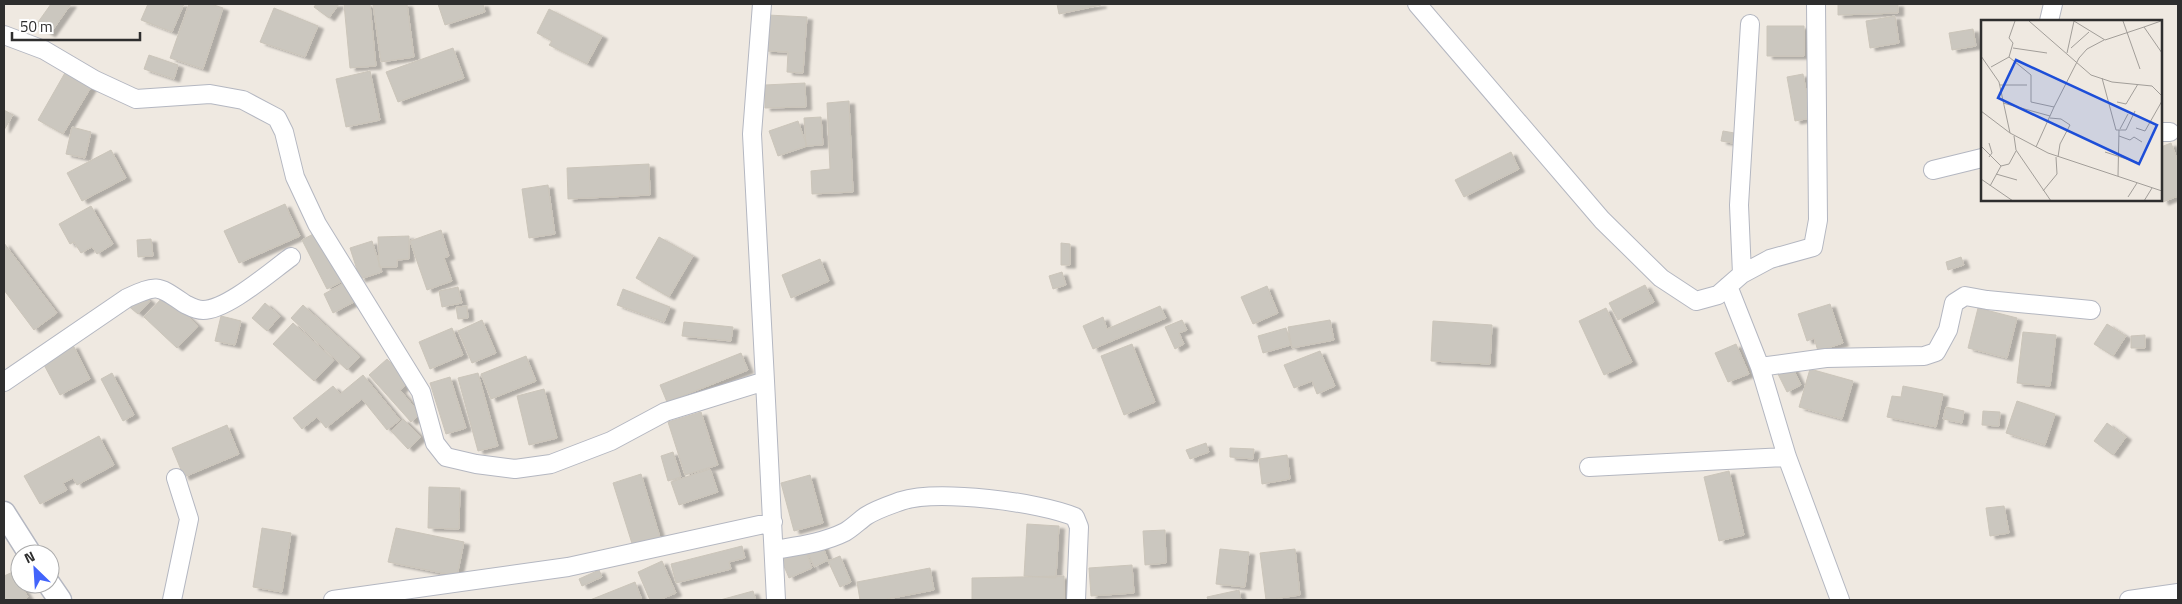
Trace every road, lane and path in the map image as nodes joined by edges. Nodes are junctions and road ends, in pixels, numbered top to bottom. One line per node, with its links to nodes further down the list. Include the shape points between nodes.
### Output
1 (762, 4): 15 (street, via 752,134)
2 (1417, 4): 12 (street, via 1602,220 1661,278 1696,300 1718,295)
3 (1816, 4): 11 (street, via 1818,220 1813,247 1770,260)
4 (2053, 4): 5 (street)
5 (2049, 20)
6 (1750, 24): 11 (street, via 1739,205)
7 (4, 35): 15 (street, via 44,50 95,80 136,99 210,94 244,100 277,118 284,132 295,178 317,224 421,392 435,443 446,457 515,469 551,464 611,441 665,412)
8 (1981, 158): 9 (street)
9 (1933, 170)
10 (291, 257): 16 (street, via 226,304 212,309 194,309 159,287 149,288 127,298)
11 (1742, 274): 12 (street)
12 (1728, 286): 14 (street)
13 (2091, 310): 14 (street, via 1965,296 1954,303 1948,330 1936,352 1924,356 1826,358)
14 (1760, 367): 17 (street)
15 (765, 381): 21 (street)
16 (4, 382)
17 (1787, 457): 18 (street); 29 (street)
18 (1589, 467)
19 (176, 478): 25 (street, via 189,520)
20 (4, 513): 22 (street)
21 (773, 522): 23 (street); 26 (street, via 568,567)
22 (24, 544)
23 (774, 550): 27 (street); 28 (street, via 818,542 845,532 883,508 920,496 983,498 1026,505 1075,517 1079,527)
24 (2178, 593): 30 (street)
25 (172, 600)
26 (333, 600)
27 (776, 600)
28 (1076, 600)
29 (1840, 600)
30 (2129, 600)

